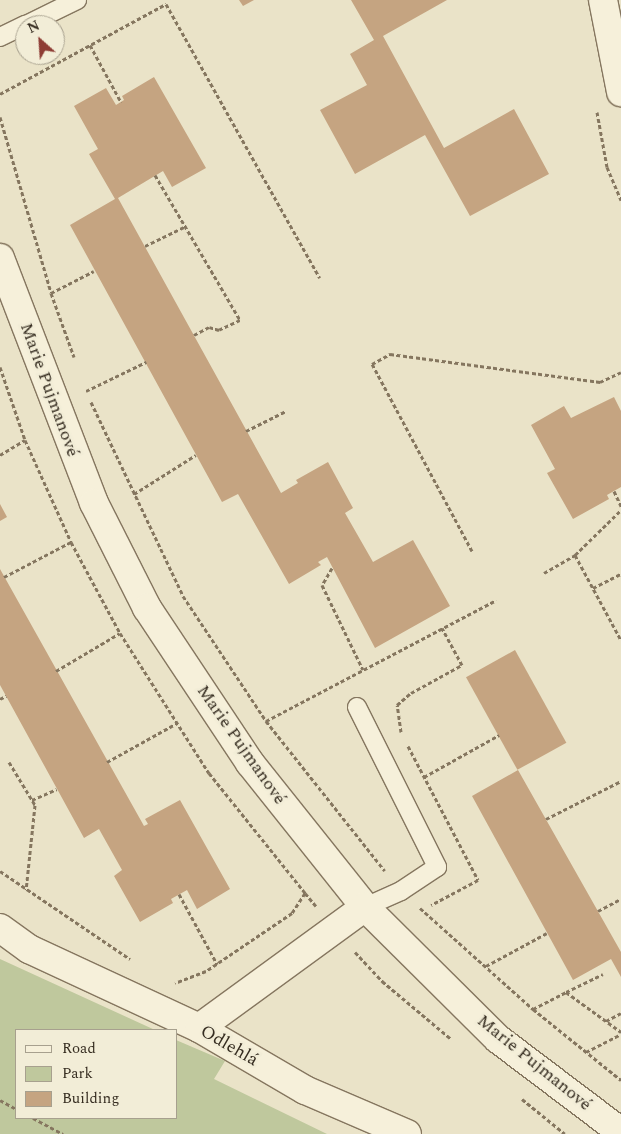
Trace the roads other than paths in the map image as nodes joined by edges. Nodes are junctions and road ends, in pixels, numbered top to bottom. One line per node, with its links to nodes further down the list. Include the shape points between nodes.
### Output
1 (77, 0): 3 (lane)
2 (603, 0): 6 (street)
3 (46, 15)
4 (15, 30): 5 (lane)
5 (0, 38)
6 (621, 92)
7 (0, 258): 9 (street, Marie Pujmanové, via 76,464 147,608 250,763)
8 (357, 706): 9 (lane, via 437,867 401,891)
9 (365, 908): 11 (street); 12 (street, Marie Pujmanové, via 498,1039)
10 (0, 928): 11 (street, Odlehlá, via 29,949)
11 (199, 1028): 13 (street, Odlehlá, via 305,1090)
12 (621, 1132)
13 (408, 1134)

